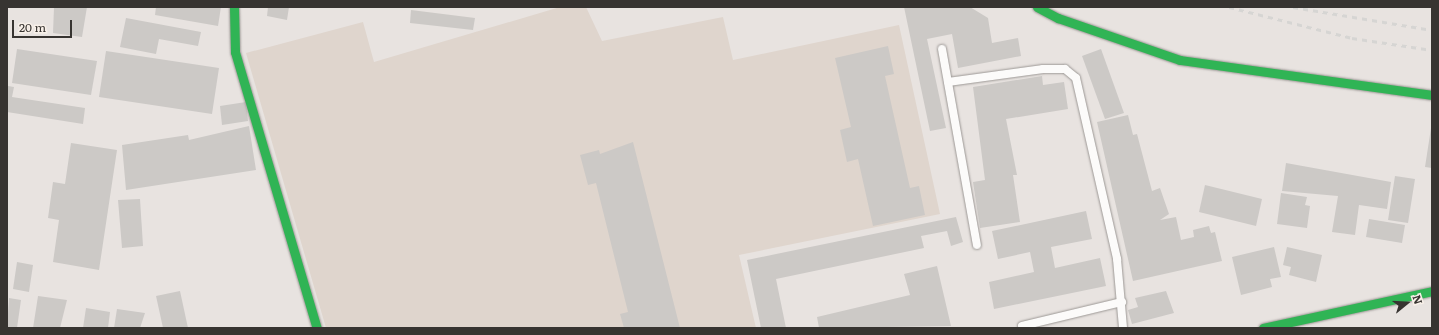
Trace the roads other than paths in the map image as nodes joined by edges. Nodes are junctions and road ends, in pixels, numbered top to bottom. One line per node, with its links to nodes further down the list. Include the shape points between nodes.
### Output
1 (234, 7): 10 (street, via 235,52)
2 (1036, 7): 5 (street, via 1058,18 1180,60)
3 (942, 49): 4 (lane)
4 (948, 82): 6 (lane); 8 (lane, via 1043,69 1066,69 1076,78 1117,259)
5 (1432, 95)
6 (977, 245)
7 (1432, 290): 12 (street)
8 (1122, 302): 9 (lane); 11 (lane)
9 (1022, 326)
10 (317, 328)
11 (1123, 328)
12 (1263, 328)

